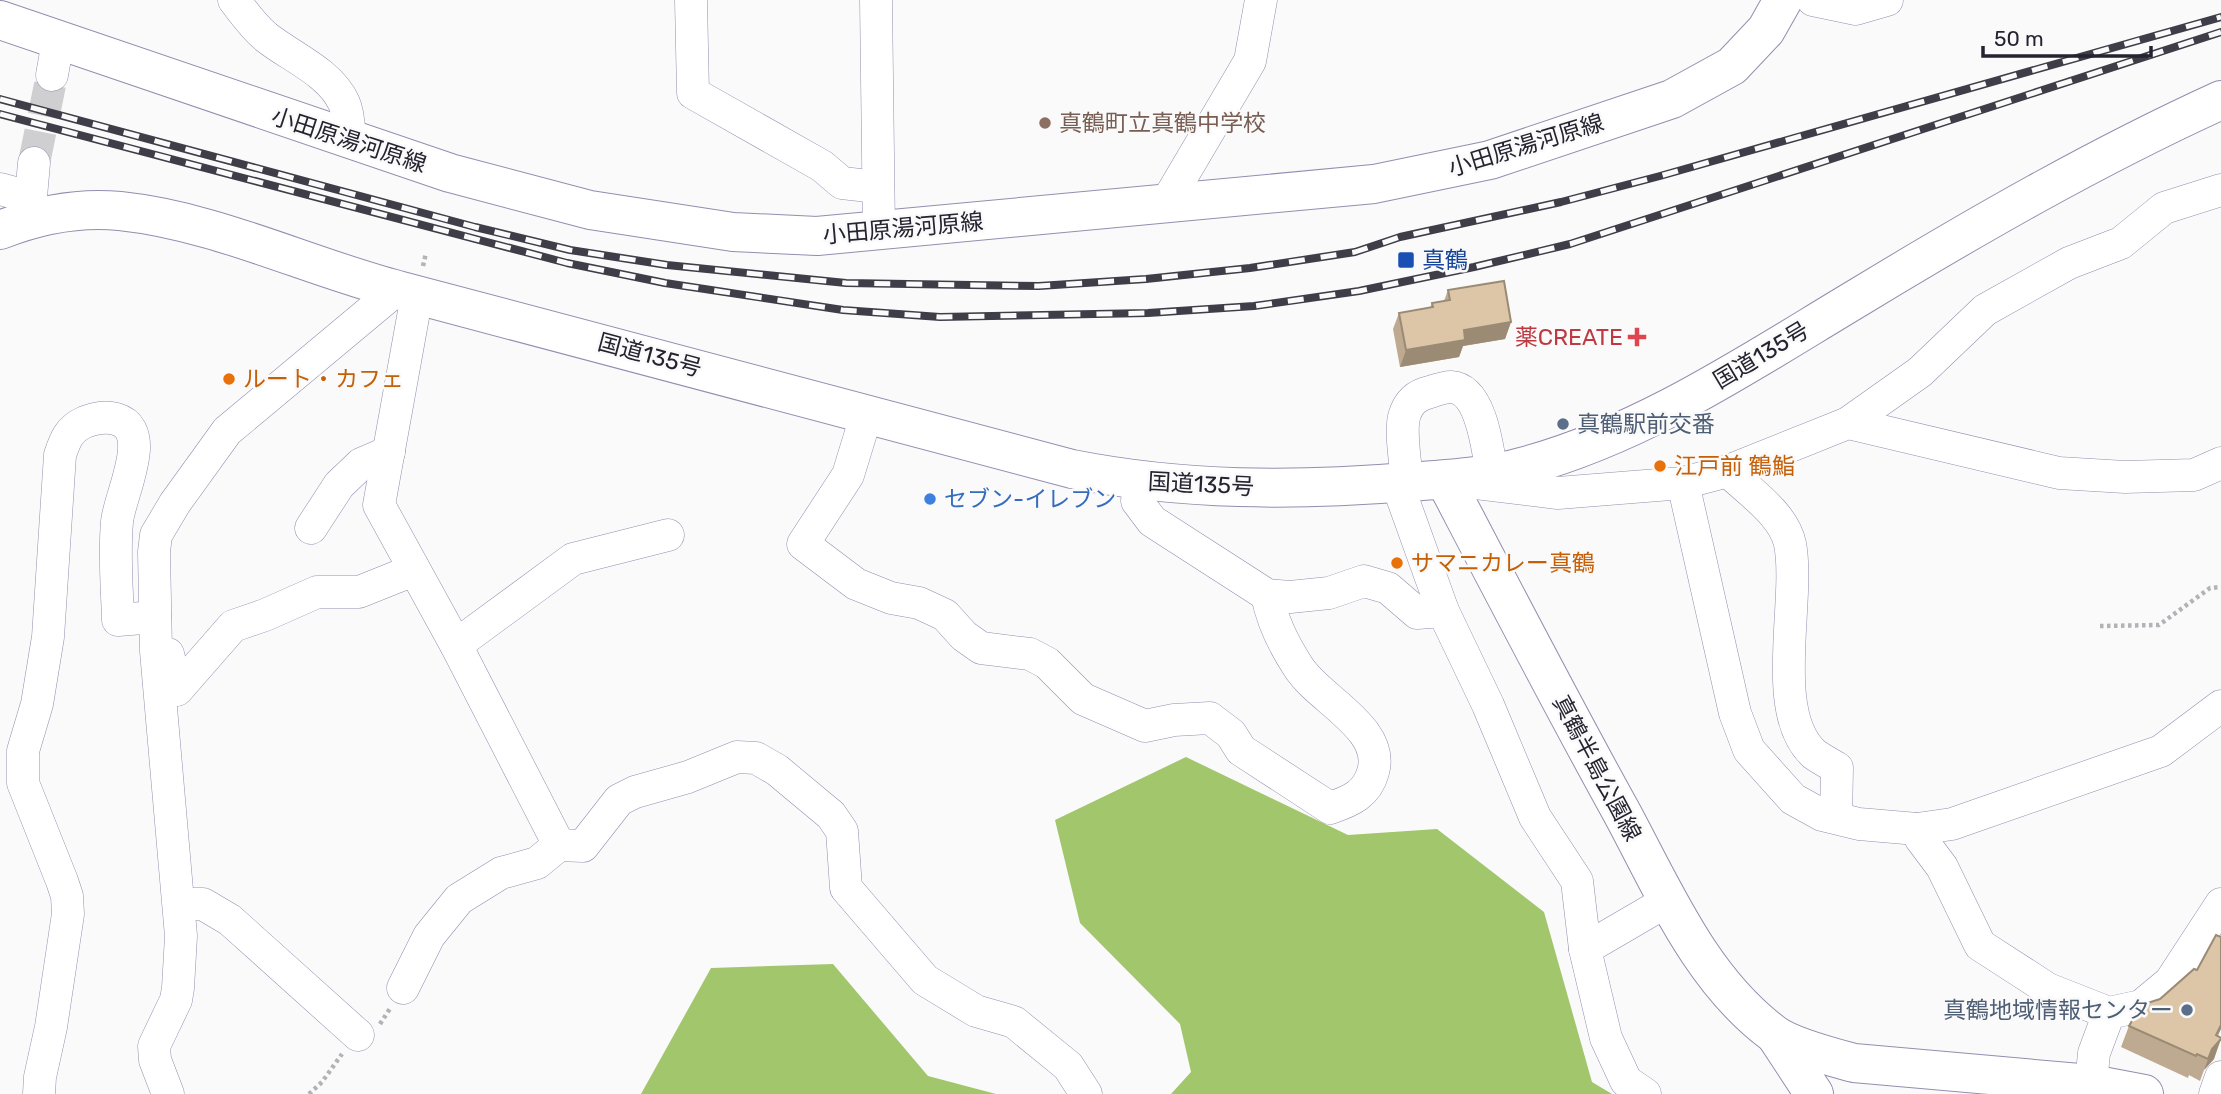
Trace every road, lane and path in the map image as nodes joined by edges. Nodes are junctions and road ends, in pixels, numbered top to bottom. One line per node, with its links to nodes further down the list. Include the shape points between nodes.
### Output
1 (234, 0): 10 (street, via 267,37 338,92 346,106)
2 (691, 0): 12 (street, via 693,93 822,166 842,183)
3 (876, 0): 12 (street)
4 (1261, 0): 14 (street, via 1250,61)
5 (1783, 0): 14 (main road, 小田原湯河原線, via 1766,30 1732,66 1672,99 1490,160 1374,184)
6 (1813, 0): 7 (street, via 1856,9)
7 (1887, 0)
8 (0, 20): 10 (main road, 小田原湯河原線, via 55,58)
9 (2221, 100): 23 (main road, 国道135号, via 2012,207 1663,412 1605,439)
10 (351, 140): 16 (main road, 小田原湯河原線, via 450,173 590,210 733,232 817,236)
11 (34, 163): 15 (street)
12 (878, 187): 16 (street)
13 (2221, 190): 19 (street, via 2164,208 2121,243 2069,263 1985,310 1920,372)
14 (1165, 205): 16 (main road, 小田原湯河原線)
15 (15, 209): 17 (main road, 国道135号, via 140,213)
16 (879, 232)
17 (407, 292): 18 (main road, 国道135号); 20 (street); 34 (street, via 332,345 227,431 195,472 156,535)
18 (867, 413): 25 (main road, 国道135号, via 1072,469); 32 (street, via 848,475 803,544 856,584 945,615 981,648 1030,654 1047,663 1083,699 1145,726 1210,718 1231,734 1241,750 1331,808 1351,801 1370,783 1377,759 1370,738 1300,670 1270,614)
19 (1847, 423): 21 (street, via 2059,473 2194,475); 22 (street)
20 (390, 452): 28 (street, via 361,464 339,485); 30 (street, via 379,505)
21 (2221, 463)
22 (1728, 471): 27 (street); 39 (street, via 1778,519 1790,542 1790,690 1798,729 1813,753 1837,768)
23 (1492, 475): 24 (main road, 国道135号); 26 (street, via 1474,404 1467,393 1451,387 1409,402 1403,420)
24 (1445, 480): 26 (main road, 国道135号); 27 (street, via 1558,493); 42 (main road, 真鶴半島公園線)
25 (1140, 481): 26 (main road, 国道135号, via 1310,489); 32 (street, via 1137,501 1152,521)
26 (1402, 482): 33 (street)
27 (1684, 483): 39 (street, via 1735,713 1749,750 1793,799)
28 (311, 528)
29 (668, 534): 36 (street, via 573,559)
30 (414, 570): 36 (street); 37 (street, via 359,592 317,592 233,626 177,690 169,654)
31 (2221, 587): 35 (path, via 2210,588 2159,625)
32 (1266, 595): 33 (street, via 1329,593 1364,581 1388,588 1417,613)
33 (1443, 611): 45 (street, via 1535,817 1577,881)
34 (155, 617): 37 (street); 52 (street, via 118,620 117,521 135,451 133,433 123,421 93,419 66,435 60,455 48,637 37,704 23,751 23,783 62,881 68,914)
35 (2100, 626)
36 (456, 645): 41 (street)
37 (156, 652): 43 (street)
38 (2221, 706): 40 (street, via 2161,751 1952,824)
39 (1836, 818): 40 (street)
40 (1917, 829): 47 (street, via 1942,867 1980,945 2048,989)
41 (559, 845): 46 (street, via 537,863 501,873 458,899 429,936); 54 (street, via 583,846 619,800 635,792 688,778 737,757 756,758 831,815 842,831 846,888 925,980 976,1010 1014,1022 1068,1066)
42 (1669, 900): 45 (street); 49 (main road, 真鶴半島公園線, via 1719,982)
43 (180, 904): 48 (street, via 203,904 230,920); 53 (street, via 176,1000 154,1046)
44 (2221, 904): 47 (street, via 2170,982 2141,1006)
45 (1586, 949): 55 (street, via 1606,1038 1626,1081)
46 (403, 988)
47 (2109, 1013): 51 (street, via 2094,1053)
48 (358, 1035)
49 (1776, 1036): 51 (main road, 真鶴半島公園線, via 1854,1063); 56 (main road, 真鶴半島公園線)
50 (2221, 1077): 58 (street)
51 (2091, 1084): 57 (main road, 真鶴半島公園線)
52 (39, 1094)
53 (168, 1094)
54 (1086, 1094)
55 (1645, 1094)
56 (1814, 1094)
57 (2144, 1094)
58 (2215, 1094)

